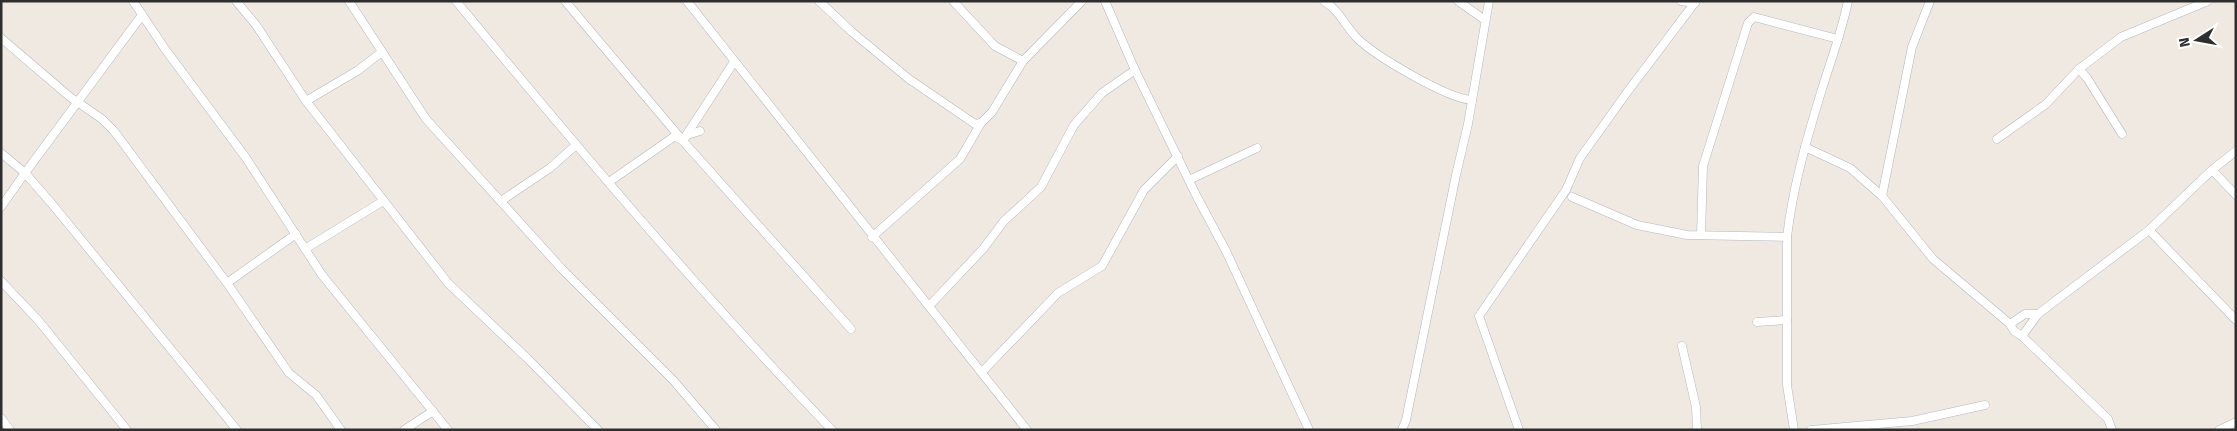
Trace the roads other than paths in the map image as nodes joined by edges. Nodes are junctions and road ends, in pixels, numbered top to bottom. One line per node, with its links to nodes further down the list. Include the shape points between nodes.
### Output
1 (134, 1): 19 (street)
2 (236, 1): 29 (street, via 256,25)
3 (349, 1): 23 (street)
4 (456, 1): 36 (street)
5 (566, 1): 35 (street)
6 (687, 1): 25 (street)
7 (819, 1): 31 (street, via 909,79 970,122)
8 (953, 1): 24 (street, via 996,46)
9 (1082, 1): 24 (street)
10 (1105, 1): 27 (street)
11 (1324, 1): 28 (street, via 1343,17 1359,40 1402,69 1459,99)
12 (1458, 1): 20 (street)
13 (1490, 1): 20 (street)
14 (1681, 1): 18 (street)
15 (1848, 1): 22 (street)
16 (1930, 1): 47 (street, via 1912,47)
17 (2208, 1): 26 (street, via 2121,37)
18 (1696, 2): 86 (street, via 1580,158 1566,190 1478,316)
19 (142, 15): 30 (street); 53 (street, via 246,158)
20 (1485, 20): 28 (street)
21 (1, 38): 30 (street)
22 (1838, 39): 37 (street); 54 (street, via 1754,17 1748,23 1703,166)
23 (382, 52): 29 (street); 50 (street, via 426,119)
24 (1023, 61): 31 (street, via 992,112)
25 (734, 62): 35 (street); 55 (street)
26 (2079, 69): 33 (street); 34 (street, via 2046,104)
27 (1136, 70): 41 (street); 60 (street, via 1102,93 1074,125 1041,187 1004,221 983,249)
28 (1472, 100): 85 (street)
29 (306, 101): 49 (street)
30 (78, 102): 43 (street); 59 (street, via 102,119 121,139)
31 (981, 123): 55 (street, via 960,159)
32 (700, 131): 35 (street, via 687,135)
33 (2122, 134)
34 (1997, 139)
35 (682, 141): 45 (street, via 675,136); 66 (street)
36 (576, 145): 45 (street); 50 (street, via 550,168)
37 (1805, 147): 47 (street, via 1850,168); 56 (street)
38 (1257, 148): 44 (street)
39 (2236, 151): 42 (street)
40 (1, 153): 43 (street)
41 (1178, 156): 44 (street); 69 (street, via 1144,190 1102,266 1058,293)
42 (2212, 170): 46 (street); 52 (street)
43 (25, 173): 51 (street); 76 (street)
44 (1188, 180): 84 (street, via 1226,251)
45 (609, 182): 82 (street, via 707,296)
46 (2236, 195)
47 (1882, 196): 65 (street, via 1932,259)
48 (1572, 197): 54 (street, via 1637,225)
49 (383, 201): 57 (street); 80 (street, via 448,283)
50 (501, 201): 81 (street, via 562,269 673,380)
51 (1, 207)
52 (2149, 230): 61 (street); 63 (street)
53 (296, 234): 57 (street); 59 (street)
54 (1701, 235): 56 (street)
55 (872, 237): 60 (street)
56 (1786, 237): 62 (street)
57 (305, 249): 71 (street, via 322,275)
58 (1, 281): 75 (street, via 38,320)
59 (227, 283): 77 (street, via 289,373 316,395)
60 (930, 305): 69 (street)
61 (2038, 314): 65 (street, via 2025,314); 67 (street)
62 (1787, 320): 64 (street); 88 (street, via 1787,385)
63 (2236, 320)
64 (1757, 322)
65 (2010, 324): 67 (street)
66 (851, 329)
67 (2022, 336): 90 (street, via 2108,419)
68 (1682, 346): 87 (street, via 1696,408)
69 (982, 372): 83 (street)
70 (1985, 405): 89 (street, via 1912,421)
71 (433, 411): 78 (street); 79 (street)
72 (1, 418): 74 (street)
73 (2236, 422): 91 (street)
74 (10, 430)
75 (127, 430)
76 (237, 430)
77 (341, 430)
78 (404, 430)
79 (448, 430)
80 (598, 430)
81 (716, 430)
82 (832, 430)
83 (1027, 430)
84 (1309, 430)
85 (1402, 430)
86 (1519, 430)
87 (1697, 430)
88 (1794, 430)
89 (1811, 430)
90 (2112, 430)
91 (2219, 430)

